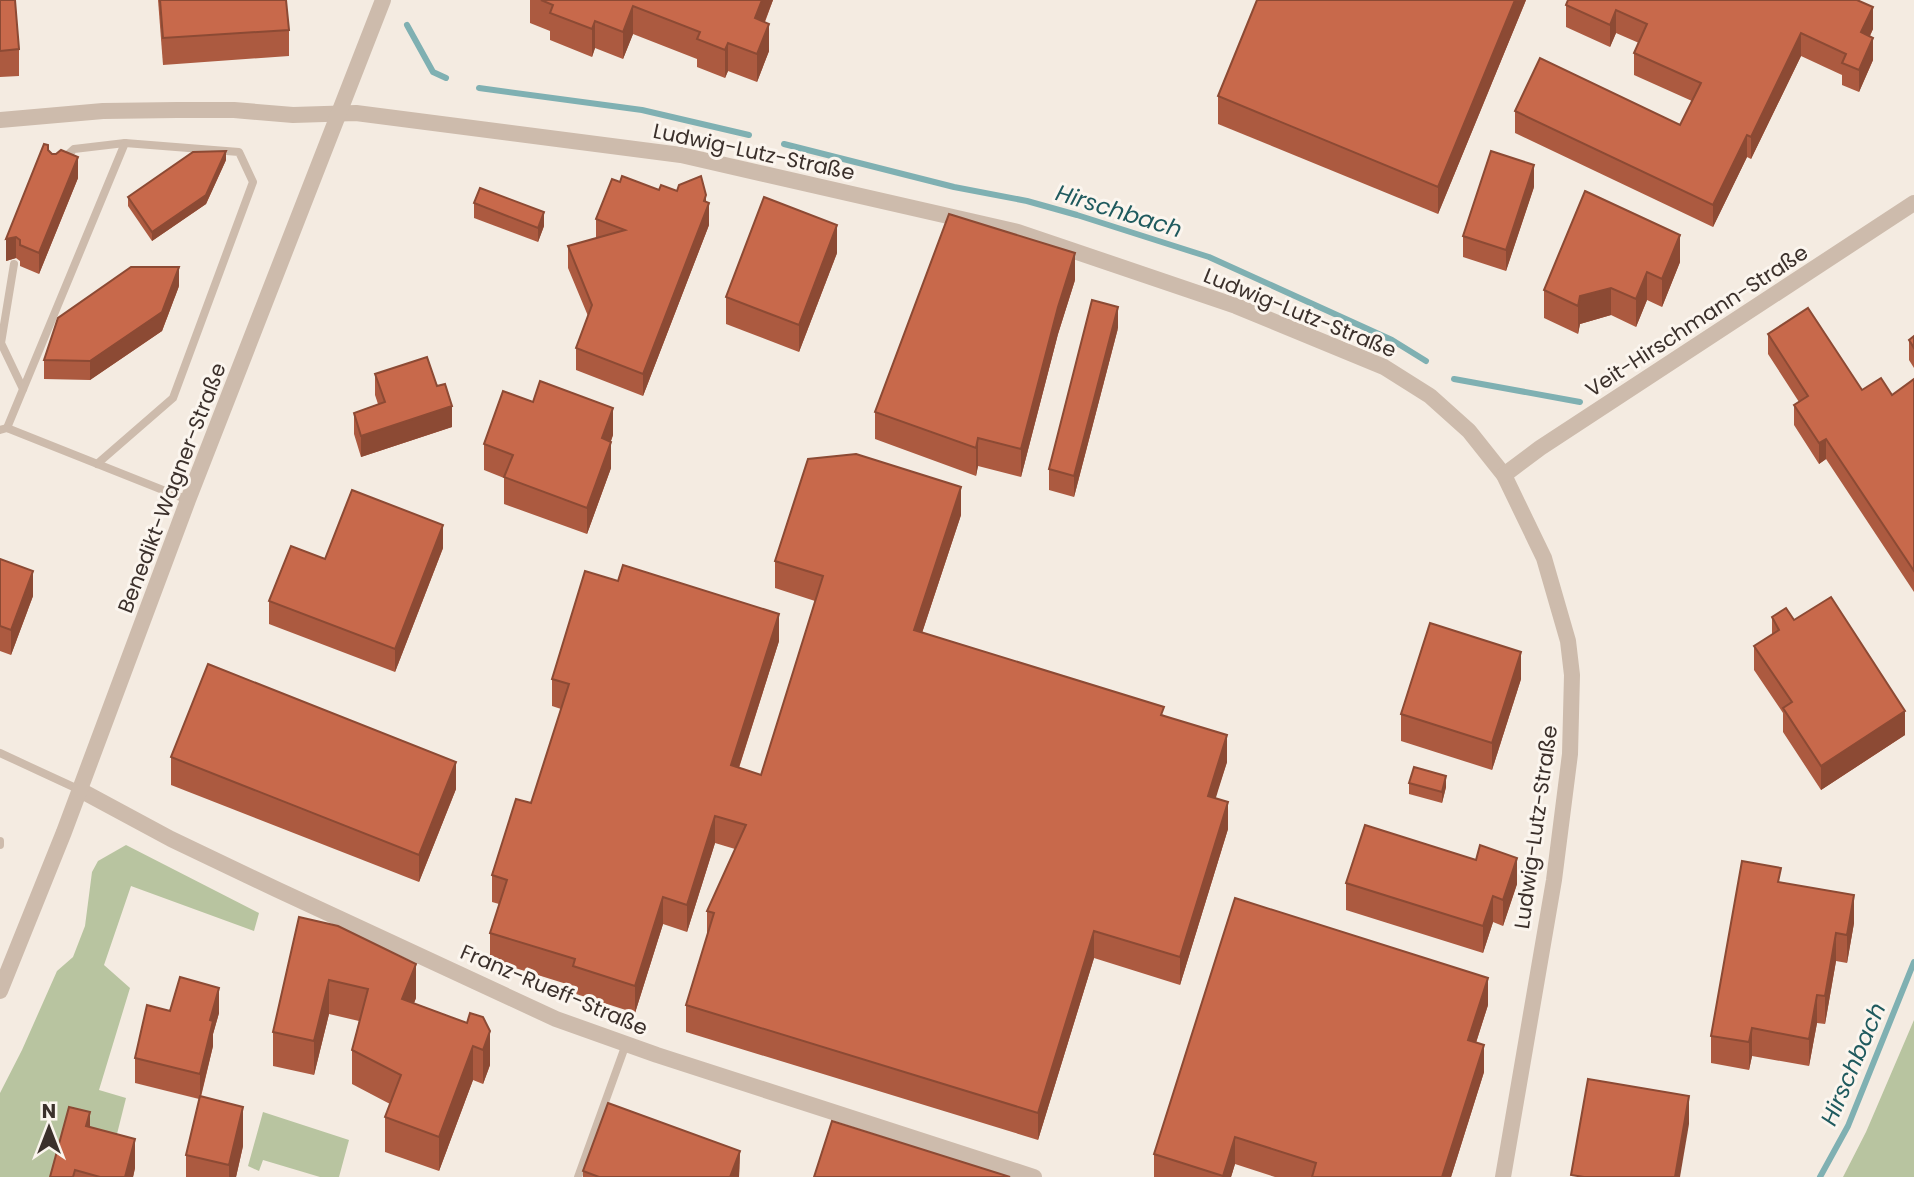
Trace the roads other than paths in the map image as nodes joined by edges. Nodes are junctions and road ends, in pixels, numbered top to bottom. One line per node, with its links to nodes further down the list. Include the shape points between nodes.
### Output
1 (383, 0): 2 (street, Benedikt-Wagner-Straße)
2 (340, 114): 3 (street, Ludwig-Lutz-Straße, via 103,111); 11 (street, Ludwig-Lutz-Straße, via 681,155 1018,232 1236,306 1384,367 1469,431); 12 (street, Benedikt-Wagner-Straße)
3 (0, 120)
4 (125, 143): 5 (lane, via 74,149); 8 (lane); 10 (lane, via 239,152 253,182 173,398)
5 (54, 169)
6 (1914, 203): 11 (street, Veit-Hirschmann-Straße)
7 (15, 264): 8 (lane, via 1,343)
8 (23, 389): 9 (lane)
9 (3, 429): 10 (lane)
10 (97, 464): 12 (lane)
11 (1504, 475): 19 (street, Ludwig-Lutz-Straße, via 1544,558 1568,641 1573,705 1553,880)
12 (188, 500): 14 (street, Benedikt-Wagner-Straße)
13 (0, 753): 14 (lane)
14 (80, 790): 15 (street, Benedikt-Wagner-Straße); 16 (street, Franz-Rueff-Straße, via 171,839 408,951 556,1019)
15 (0, 991)
16 (626, 1044): 17 (lane); 18 (street, Franz-Rueff-Straße)
17 (578, 1177)
18 (1034, 1177)
19 (1503, 1177)

